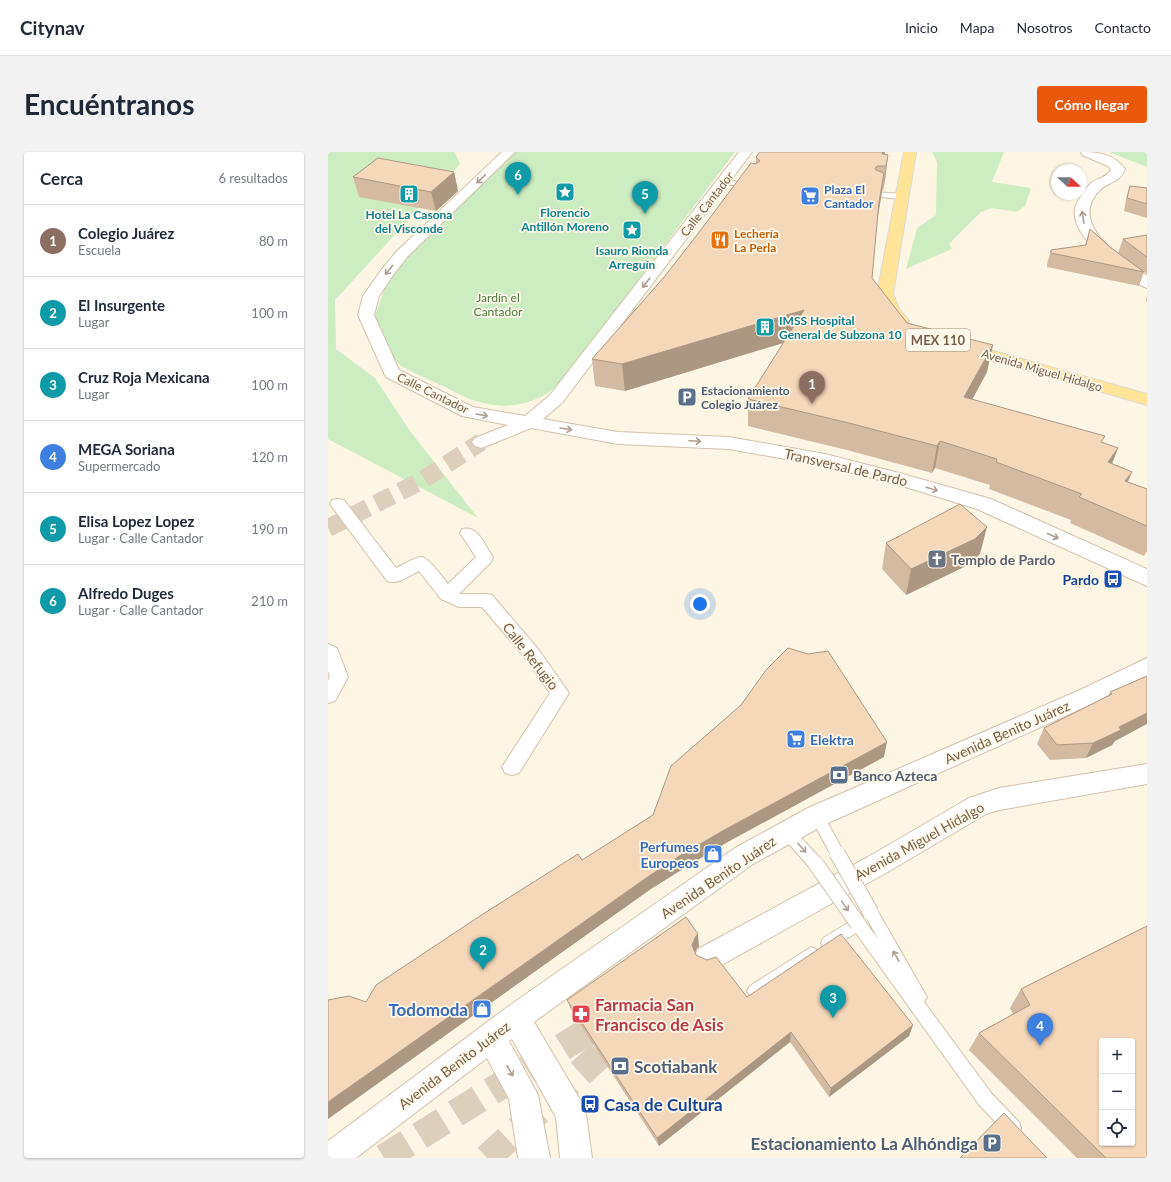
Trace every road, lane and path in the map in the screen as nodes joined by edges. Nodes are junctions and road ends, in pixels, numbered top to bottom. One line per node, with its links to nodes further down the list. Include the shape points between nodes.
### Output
1 (509, 152): 13 (street, Calle Cantador, one-way to 13, via 392,266 371,296 366,315 392,373 468,412)
2 (746, 152): 5 (street, Calle Cantador)
3 (910, 152): 8 (main road, MEX 110)
4 (1087, 152): 9 (street, one-way to 4, via 1094,241 1084,224 1082,208 1086,196 1096,186 1115,175 1118,169 1113,163)
5 (723, 182): 6 (lane); 13 (street, Calle Cantador, one-way to 13, via 556,399)
6 (754, 185)
7 (878, 194): 8 (lane)
8 (902, 196): 10 (main road, MEX 110, via 885,294 889,307 896,317)
9 (1147, 283)
10 (912, 329)
11 (944, 342): 12 (main road, Avenida Miguel Hidalgo / MEX 110)
12 (1147, 400)
13 (528, 423): 14 (street); 17 (street, Transversal de Pardo, one-way to 17, via 618,438 729,443 825,460 889,476 984,504)
14 (481, 442)
15 (338, 504): 18 (street, via 393,577 421,563)
16 (468, 534): 18 (street, via 485,558)
17 (1147, 578)
18 (447, 595): 22 (street, Calle Refugio, via 458,601 486,600 532,654 560,693)
19 (328, 651): 21 (street, via 339,677)
20 (1147, 667): 24 (street, Avenida Benito Juárez, via 1088,696)
21 (328, 696)
22 (512, 767)
23 (1147, 774): 27 (street, Avenida Miguel Hidalgo, via 998,799 978,806)
24 (817, 816): 25 (street, Avenida Benito Juárez); 31 (lane, one-way to 24, bridge)
25 (787, 832): 26 (lane, one-way to 26, bridge, via 816,864); 29 (street, Avenida Benito Juárez, via 744,856)
26 (858, 924): 28 (lane); 31 (lane)
27 (708, 958)
28 (755, 991)
29 (516, 1018): 30 (street, Avenida Benito Juárez); 35 (street, via 571,1114)
30 (491, 1037): 33 (street, Avenida Benito Juárez); 34 (street, one-way to 34, via 523,1095)
31 (949, 1051): 32 (lane, via 986,1100)
32 (1025, 1140)
33 (331, 1158)
34 (534, 1158)
35 (576, 1158)

